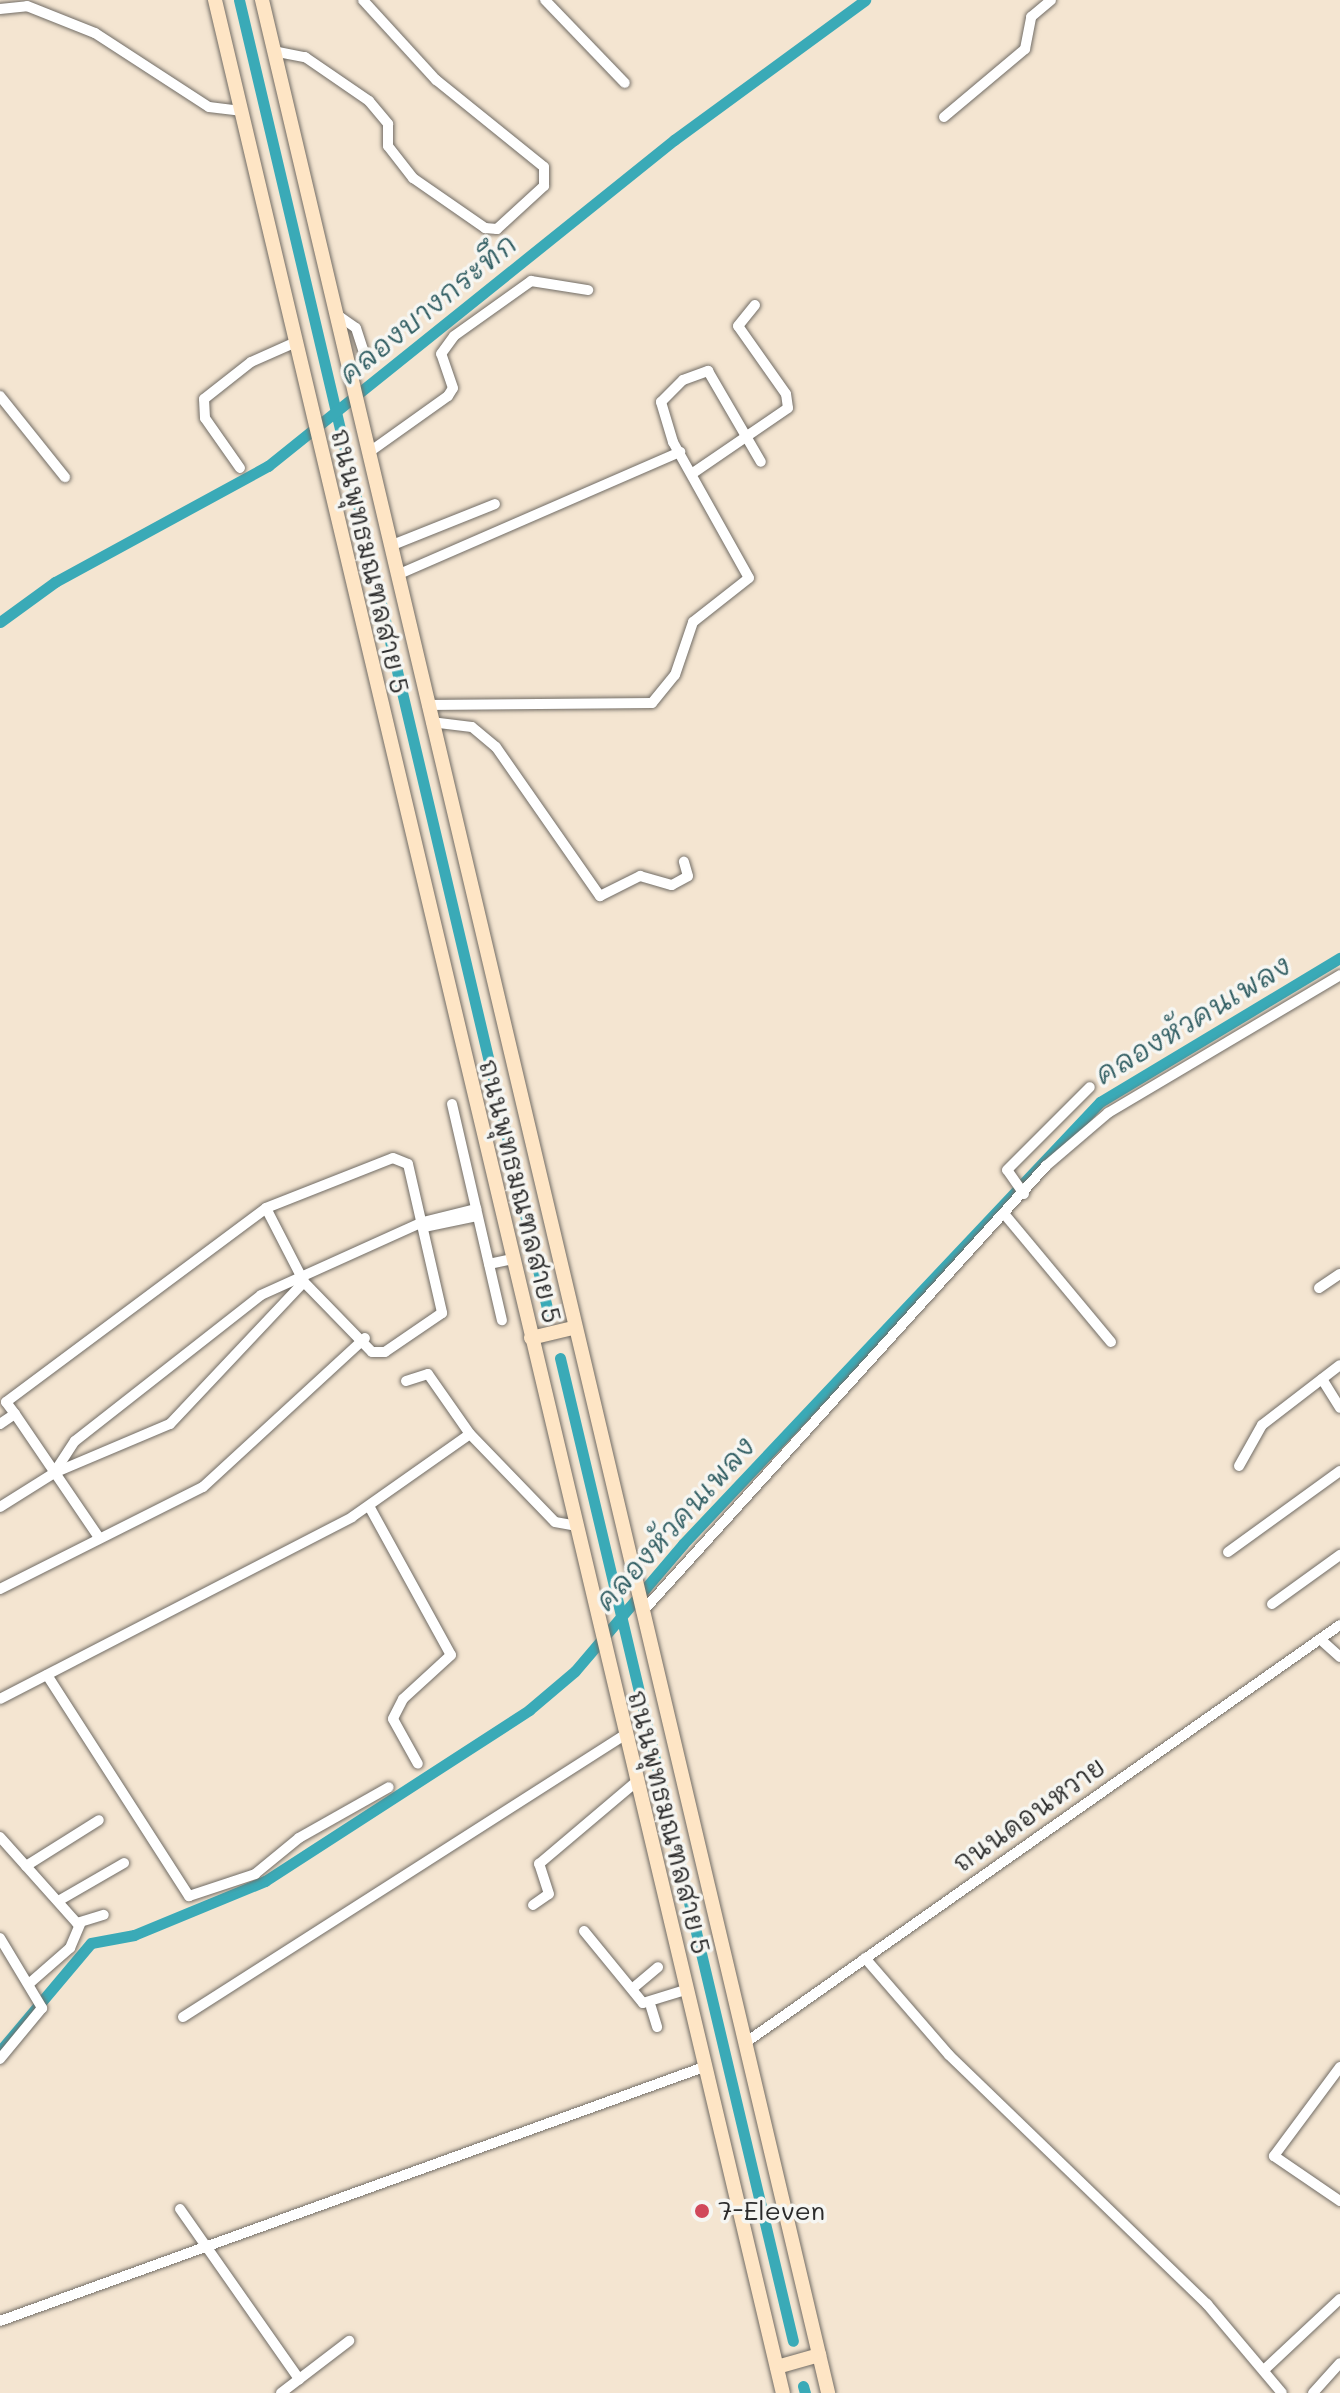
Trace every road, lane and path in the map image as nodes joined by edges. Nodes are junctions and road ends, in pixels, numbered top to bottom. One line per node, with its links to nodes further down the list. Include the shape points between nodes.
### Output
1 (215, 0): 9 (main road, ถนนพุทธมณฑลสาย 5)
2 (262, 0): 7 (main road, ถนนพุทธมณฑลสาย 5)
3 (363, 0): 7 (street, via 436,80 544,167 544,186 497,229 485,228 413,178 388,146 388,124 369,101 305,57)
4 (545, 0): 8 (street)
5 (1051, 0): 10 (street, via 1031,17 1025,49)
6 (0, 9): 9 (street, via 27,6 75,25 209,107)
7 (273, 51): 13 (main road, ถนนพุทธมณฑลสาย 5)
8 (625, 83)
9 (241, 111): 14 (main road, ถนนพุทธมณฑลสาย 5)
10 (944, 117)
11 (588, 290): 19 (street, via 531,281 454,336 441,354 453,388 448,396)
12 (755, 305): 17 (street, via 738,326 789,401 781,416)
13 (336, 314): 15 (street, via 356,328); 19 (main road, ถนนพุทธมณฑลสาย 5)
14 (296, 342): 21 (street, via 251,362 204,399 205,418); 38 (main road, ถนนพุทธมณฑลสาย 5)
15 (365, 356)
16 (0, 396): 23 (street)
17 (746, 437): 18 (street, via 715,377 698,372 661,402); 20 (street); 22 (street)
18 (680, 452): 22 (street); 26 (street)
19 (368, 453): 25 (main road, ถนนพุทธมณฑลสาย 5)
20 (761, 462)
21 (240, 468)
22 (693, 473): 27 (street, via 749,578 693,622 664,694 641,707)
23 (65, 477)
24 (495, 504): 25 (street)
25 (390, 546): 26 (main road, ถนนพุทธมณฑลสาย 5)
26 (397, 575): 27 (main road, ถนนพุทธมณฑลสาย 5)
27 (427, 705): 28 (main road, ถนนพุทธมณฑลสาย 5)
28 (431, 722): 29 (street, via 472,727 496,747 600,896 640,876 672,885 688,876); 44 (main road, ถนนพุทธมณฑลสาย 5)
29 (684, 862)
30 (1340, 975): 33 (street, via 1108,1113)
31 (1090, 1087): 33 (street, via 1007,1170 1009,1181)
32 (452, 1104): 35 (street)
33 (1021, 1192): 36 (street)
34 (266, 1208): 37 (street, via 402,1158); 41 (street); 51 (street)
35 (477, 1212): 37 (street); 39 (street)
36 (1006, 1216): 47 (street); 67 (street)
37 (421, 1225): 41 (street); 45 (street, via 442,1313 379,1354)
38 (512, 1259): 39 (street); 46 (main road, ถนนพุทธมณฑลสาย 5)
39 (489, 1264): 43 (street)
40 (1340, 1274): 42 (street)
41 (304, 1282): 45 (street); 58 (street, via 261,1295 75,1441); 58 (street, via 170,1424)
42 (1319, 1288)
43 (502, 1320)
44 (573, 1328): 46 (main road); 67 (main road, ถนนพุทธมณฑลสาย 5)
45 (365, 1338): 62 (street, via 221,1475)
46 (531, 1338): 61 (main road, ถนนพุทธมณฑลสาย 5)
47 (1111, 1342)
48 (1340, 1365): 49 (street)
49 (1322, 1379): 52 (street); 56 (street, via 1254,1433)
50 (406, 1381): 55 (street, via 428,1374)
51 (3, 1398): 53 (street)
52 (1340, 1408)
53 (15, 1414): 54 (street); 58 (street)
54 (0, 1424)
55 (470, 1434): 59 (street); 61 (street, via 555,1522)
56 (1239, 1466)
57 (1340, 1471): 63 (street)
58 (54, 1473): 60 (street); 62 (street)
59 (369, 1506): 71 (street); 74 (street, via 451,1655 403,1699 393,1719)
60 (0, 1507)
61 (572, 1525): 73 (main road, ถนนพุทธมณฑลสาย 5)
62 (98, 1536): 65 (street)
63 (1228, 1552)
64 (1340, 1555): 66 (street)
65 (0, 1589)
66 (1272, 1604)
67 (642, 1612): 95 (main road, ถนนพุทธมณฑลสาย 5)
68 (1340, 1625): 69 (street, ถนนดอนหวาย)
69 (1320, 1639): 70 (street); 87 (street, ถนนดอนหวาย)
70 (1340, 1657)
71 (47, 1675): 72 (street); 76 (street, via 189,1896 262,1870 299,1838)
72 (0, 1699)
73 (623, 1736): 75 (main road, ถนนพุทธมณฑลสาย 5); 93 (street)
74 (418, 1764)
75 (635, 1783): 82 (street, via 539,1864 549,1894); 91 (main road, ถนนพุทธมณฑลสาย 5)
76 (389, 1787)
77 (99, 1820): 80 (street)
78 (0, 1837): 80 (street)
79 (124, 1863): 81 (street)
80 (26, 1866): 81 (street)
81 (60, 1900): 84 (street)
82 (533, 1905)
83 (104, 1915): 84 (street)
84 (80, 1924): 89 (street, via 70,1948)
85 (584, 1931): 90 (street)
86 (0, 1938): 89 (street)
87 (865, 1958): 95 (street, ถนนดอนหวาย); 108 (street, via 949,2055 1035,2131)
88 (658, 1967): 90 (street)
89 (31, 1982): 96 (street, via 40,2014)
90 (632, 1989): 92 (street)
91 (685, 1990): 92 (street); 97 (main road, ถนนพุทธมณฑลสาย 5)
92 (651, 2007): 94 (street)
93 (183, 2017)
94 (657, 2027)
95 (745, 2043): 105 (main road, ถนนพุทธมณฑลสาย 5)
96 (0, 2059)
97 (704, 2067): 101 (street); 107 (main road, ถนนพุทธมณฑลสาย 5)
98 (1340, 2067): 99 (street, via 1274,2156)
99 (1340, 2201)
100 (180, 2209): 101 (street)
101 (207, 2245): 103 (street); 109 (street)
102 (1340, 2299): 108 (street)
103 (0, 2321)
104 (349, 2341): 109 (street)
105 (819, 2355): 107 (main road); 112 (main road, ถนนพุทธมณฑลสาย 5)
106 (1340, 2363): 114 (street)
107 (777, 2367): 111 (main road, ถนนพุทธมณฑลสาย 5)
108 (1264, 2370): 113 (street)
109 (299, 2379): 110 (street)
110 (281, 2393)
111 (783, 2393)
112 (828, 2393)
113 (1282, 2393)
114 (1313, 2393)

